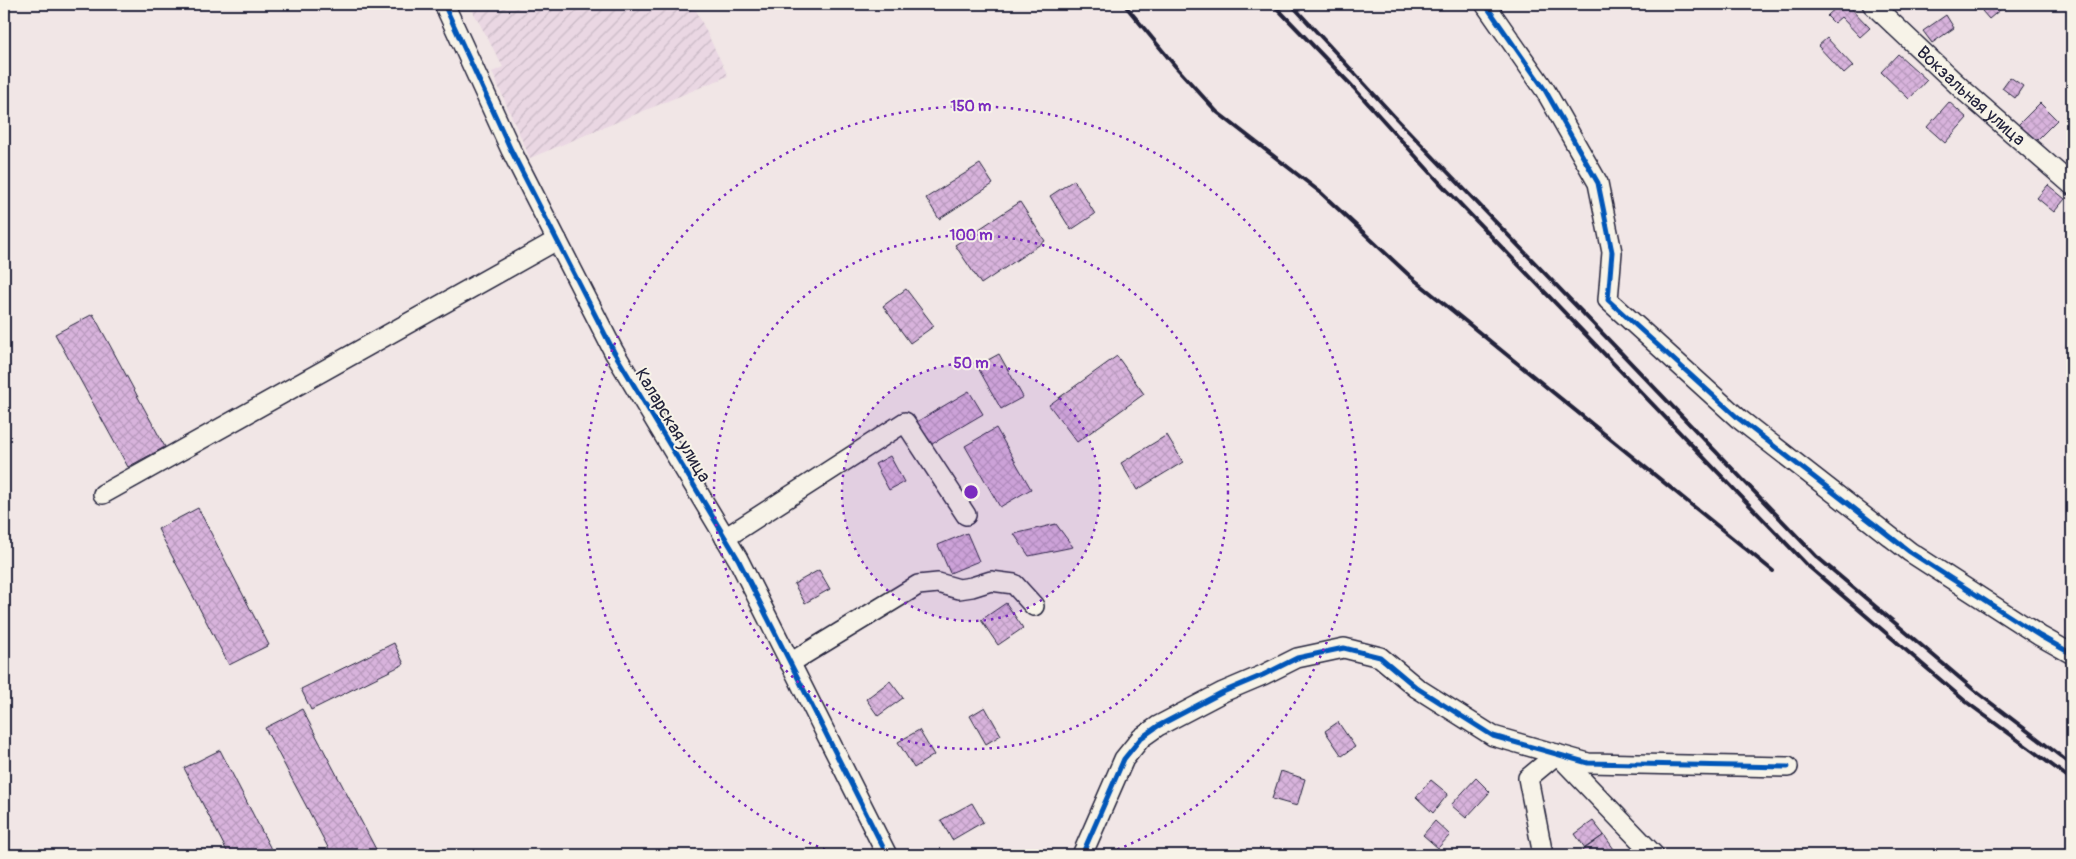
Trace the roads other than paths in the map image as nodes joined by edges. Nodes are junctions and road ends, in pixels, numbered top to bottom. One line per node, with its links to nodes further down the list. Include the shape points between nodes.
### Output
1 (444, 4): 5 (street, Каларская улица, via 511,150)
2 (1485, 4): 10 (street, via 1545,90 1598,183 1612,252 1608,300 1738,418 1910,552)
3 (1872, 4): 4 (street, Вокзальная улица, via 1962,89)
4 (2072, 185)
5 (557, 240): 6 (street); 8 (street, Каларская улица, via 614,352)
6 (103, 494)
7 (966, 514): 8 (street, via 905,422)
8 (725, 538): 11 (street, Каларская улица)
9 (1034, 606): 11 (street, via 1014,584 991,582 959,589 938,583 918,585)
10 (2072, 654)
11 (790, 663): 14 (street, Каларская улица)
12 (1557, 754): 13 (street, via 1588,763); 15 (street, via 1493,736 1417,688 1380,657 1344,648 1306,656 1223,692 1140,738 1124,759); 16 (street, via 1528,778); 17 (street)
13 (1788, 767)
14 (888, 855)
15 (1082, 855)
16 (1543, 855)
17 (1654, 855)

